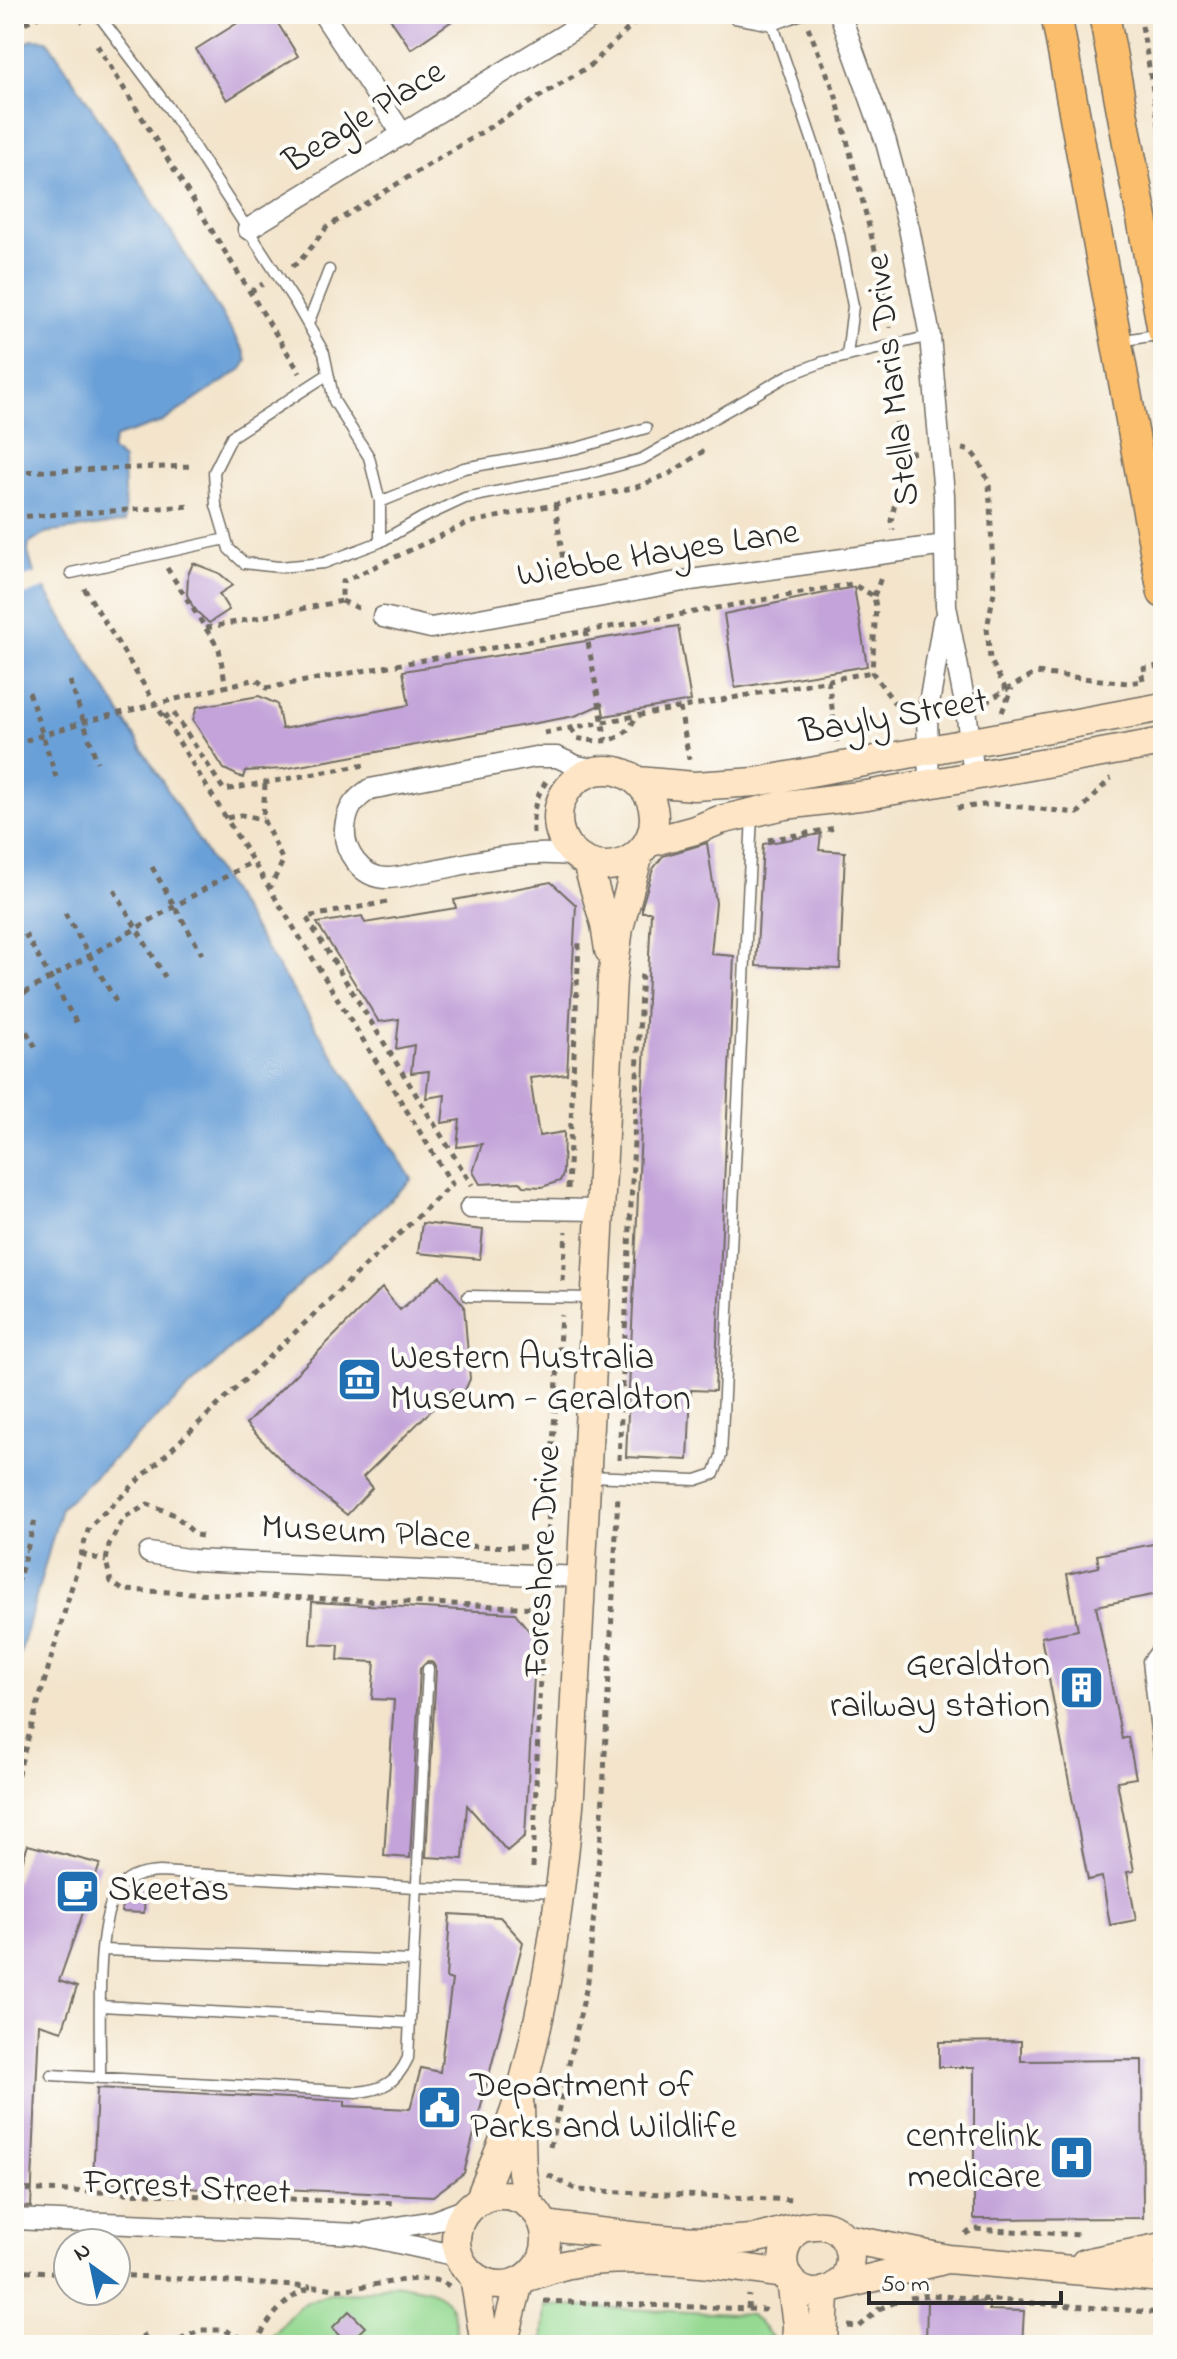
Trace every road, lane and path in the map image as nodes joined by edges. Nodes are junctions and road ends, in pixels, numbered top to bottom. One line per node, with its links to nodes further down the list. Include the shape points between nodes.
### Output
1 (43, 14): 15 (path)
2 (73, 14): 14 (path)
3 (98, 14): 20 (lane, via 168,107)
4 (323, 14): 18 (street)
5 (598, 14): 18 (street, Beagle Place)
6 (651, 14): 21 (path, via 591,65 327,227)
7 (802, 14): 13 (lane)
8 (840, 14): 28 (street, Stella Maris Drive, via 890,156)
9 (1056, 14): 29 (main road)
10 (1104, 14): 27 (main road)
11 (1140, 14): 19 (path)
12 (735, 18): 13 (lane)
13 (773, 25): 30 (lane, via 839,234 853,306)
14 (87, 27)
15 (14, 28)
16 (810, 32): 26 (path, via 835,93)
17 (93, 40): 24 (path)
18 (403, 135): 20 (street, Beagle Place)
19 (1163, 149)
20 (248, 229): 25 (lane)
21 (289, 268)
22 (329, 270): 25 (lane)
23 (262, 285): 24 (path)
24 (250, 292): 33 (path)
25 (308, 324): 32 (lane, via 324,353)
26 (890, 326)
27 (1163, 332): 29 (lane)
28 (930, 336): 30 (lane); 48 (street, Stella Maris Drive)
29 (1117, 342): 54 (main road)
30 (847, 356): 47 (lane, via 789,375 642,459 465,498)
31 (894, 371): 38 (path)
32 (327, 375): 33 (lane); 41 (lane, via 334,401 366,449)
33 (310, 387): 46 (lane, via 232,436 214,472)
34 (646, 428): 41 (lane, via 577,448 464,468)
35 (708, 448): 42 (path, via 671,473 637,487)
36 (959, 448): 65 (path, via 971,451 989,482 994,592 987,628 990,659)
37 (925, 452): 38 (path)
38 (897, 454): 45 (path, via 900,480)
39 (193, 466): 40 (path)
40 (15, 472)
41 (380, 502): 47 (lane)
42 (555, 504): 53 (path); 58 (path, via 468,523 439,536 342,582 342,601)
43 (193, 506): 44 (path)
44 (14, 517)
45 (893, 530)
46 (226, 539): 47 (lane, via 244,563 279,567 324,563); 50 (lane)
47 (380, 542)
48 (945, 545): 56 (street, Stella Maris Drive); 57 (street, Wiebbe Hayes Lane, via 683,581 431,628)
49 (166, 566): 58 (path)
50 (71, 573)
51 (881, 578): 55 (path)
52 (80, 583): 68 (path)
53 (567, 587)
54 (1163, 593)
55 (874, 596): 59 (path, via 852,584); 61 (path)
56 (946, 606): 82 (street, Stella Maris Drive); 84 (street, Stella Maris Drive, via 927,716)
57 (383, 617)
58 (206, 628): 64 (path, via 219,649)
59 (586, 631): 64 (path, via 266,688 256,679); 76 (path)
60 (1163, 665): 65 (path, via 1141,669 1144,683 1036,673)
61 (872, 672): 62 (path); 74 (path, via 904,719)
62 (828, 680): 70 (path); 85 (path)
63 (70, 681): 75 (path)
64 (226, 687): 68 (path)
65 (1010, 688): 67 (path); 71 (path)
66 (29, 692): 79 (path)
67 (985, 702)
68 (156, 704): 73 (path); 75 (path)
69 (1163, 707): 82 (street, Bayly Street)
70 (680, 708): 72 (path); 88 (path)
71 (1001, 714)
72 (636, 716): 76 (path); 80 (path, via 631,729)
73 (164, 718): 95 (path, via 173,712 224,790); 99 (path)
74 (910, 720)
75 (84, 722): 79 (path); 86 (path)
76 (602, 722): 77 (path); 80 (path)
77 (571, 728): 78 (path); 80 (path, via 577,738)
78 (541, 733)
79 (42, 736): 83 (path); 93 (path)
80 (606, 741)
81 (1163, 742): 92 (street, Bayly Street)
82 (969, 743): 84 (street, Bayly Street); 92 (street, Stella Maris Drive)
83 (14, 744)
84 (927, 751): 94 (street, Bayly Street, via 756,782 694,786); 96 (street, Stella Maris Drive)
85 (839, 753)
86 (97, 762)
87 (372, 764): 95 (path)
88 (690, 769)
89 (598, 770): 94 (street, via 625,773); 105 (street, via 573,783 559,806 557,820 565,846); 105 (street, via 557,757 535,757 385,786 352,801 346,820 349,855 360,868 384,879 527,853 555,852)
90 (1115, 774): 97 (path, via 1078,813 993,804)
91 (550, 776): 102 (path, via 535,801)
92 (974, 776): 96 (street, Bayly Street)
93 (56, 777)
94 (637, 781): 104 (street, via 652,803 653,830)
95 (265, 784): 100 (path)
96 (929, 784): 98 (street, Bayly Street)
97 (947, 809)
98 (752, 812): 103 (lane); 104 (street, Bayly Street)
99 (227, 818): 100 (path); 106 (path)
100 (263, 819): 108 (path, via 283,861)
101 (849, 826): 103 (path)
102 (534, 842)
103 (751, 843): 129 (lane, via 721,1456 714,1474 696,1480)
104 (643, 848): 105 (street, via 614,866); 116 (street, Foreshore Drive, via 619,928)
105 (581, 859): 116 (street, Foreshore Drive, via 605,924)
106 (253, 861): 108 (path); 117 (path)
107 (152, 867): 114 (path)
108 (270, 888): 137 (path, via 452,1184 89,1527)
109 (114, 890): 115 (path)
110 (399, 900): 122 (path, via 306,917)
111 (65, 913): 118 (path)
112 (25, 934): 120 (path)
113 (579, 937): 123 (path)
114 (202, 954)
115 (165, 977)
116 (612, 979): 124 (street, Foreshore Drive)
117 (14, 999)
118 (118, 1005)
119 (14, 1011): 121 (path)
120 (79, 1027)
121 (38, 1051)
122 (473, 1200): 124 (street)
123 (567, 1200)
124 (599, 1210): 128 (street, Foreshore Drive)
125 (567, 1223): 127 (path)
126 (468, 1296): 127 (lane)
127 (562, 1298): 128 (lane); 134 (path)
128 (595, 1298): 129 (street, Foreshore Drive)
129 (586, 1476): 140 (street, Foreshore Drive)
130 (36, 1517): 135 (path)
131 (210, 1536): 139 (path, via 196,1535 175,1515 148,1504 123,1519)
132 (14, 1546): 135 (path)
133 (436, 1546): 134 (path)
134 (547, 1547): 138 (path)
135 (27, 1550): 141 (path)
136 (149, 1553): 140 (street, Museum Place, via 193,1560)
137 (81, 1554): 139 (path); 146 (path)
138 (545, 1560)
139 (106, 1561): 143 (path, via 111,1582 123,1590)
140 (581, 1577): 150 (street, Foreshore Drive)
141 (14, 1596)
142 (543, 1596): 143 (path)
143 (543, 1608): 148 (path)
144 (1163, 1641): 147 (lane, via 1148,1661)
145 (428, 1669): 149 (lane)
146 (14, 1787)
147 (1163, 1791)
148 (534, 1862)
149 (415, 1887): 150 (lane); 151 (lane, via 137,1874 110,1900); 152 (lane)
150 (561, 1892): 157 (street, Foreshore Drive, via 546,1989)
151 (103, 1950): 152 (lane); 153 (lane)
152 (412, 1961): 154 (lane)
153 (101, 2006): 154 (lane); 156 (lane)
154 (409, 2023): 156 (lane, via 408,2058 401,2073 375,2090)
155 (51, 2075): 156 (lane)
156 (100, 2078)
157 (520, 2094): 162 (street, Foreshore Drive); 163 (street, Foreshore Drive, via 522,2172)
158 (543, 2173): 160 (path, via 577,2190)
159 (14, 2189): 161 (path)
160 (793, 2200)
161 (401, 2203)
162 (474, 2205): 163 (street, via 503,2195 516,2197); 166 (street, Forrest Street, via 434,2221); 174 (street, via 457,2230)
163 (536, 2214): 165 (street, via 649,2237 722,2241); 179 (street, via 545,2252)
164 (14, 2219): 166 (street, Forrest Street)
165 (797, 2230): 168 (street, via 827,2226); 176 (street, via 784,2246)
166 (357, 2234): 174 (street, Forrest Street)
167 (1086, 2235): 170 (path, via 974,2229)
168 (844, 2238): 170 (street); 181 (street, via 848,2269)
169 (1163, 2247): 171 (street)
170 (952, 2249): 171 (street); 181 (street)
171 (1057, 2269): 177 (street)
172 (14, 2270): 173 (path)
173 (52, 2272)
174 (463, 2275): 179 (street, via 498,2286); 180 (path, via 445,2282 417,2279 339,2289); 190 (street)
175 (132, 2276): 180 (path)
176 (788, 2278): 179 (street, via 680,2262 600,2260 572,2263); 181 (street, via 806,2291); 192 (street)
177 (1163, 2278)
178 (750, 2283): 179 (path, via 748,2309)
179 (528, 2286): 191 (street)
180 (312, 2287): 189 (path, via 288,2300 266,2323)
181 (830, 2289): 186 (street)
182 (881, 2298): 183 (path)
183 (879, 2309): 184 (path, via 930,2295); 186 (path, via 859,2327)
184 (1163, 2313)
185 (146, 2334): 187 (path, via 141,2338)
186 (833, 2336)
187 (148, 2345)
188 (169, 2345): 189 (path, via 201,2330 224,2330)
189 (256, 2345)
190 (485, 2345)
191 (503, 2345)
192 (796, 2345)

